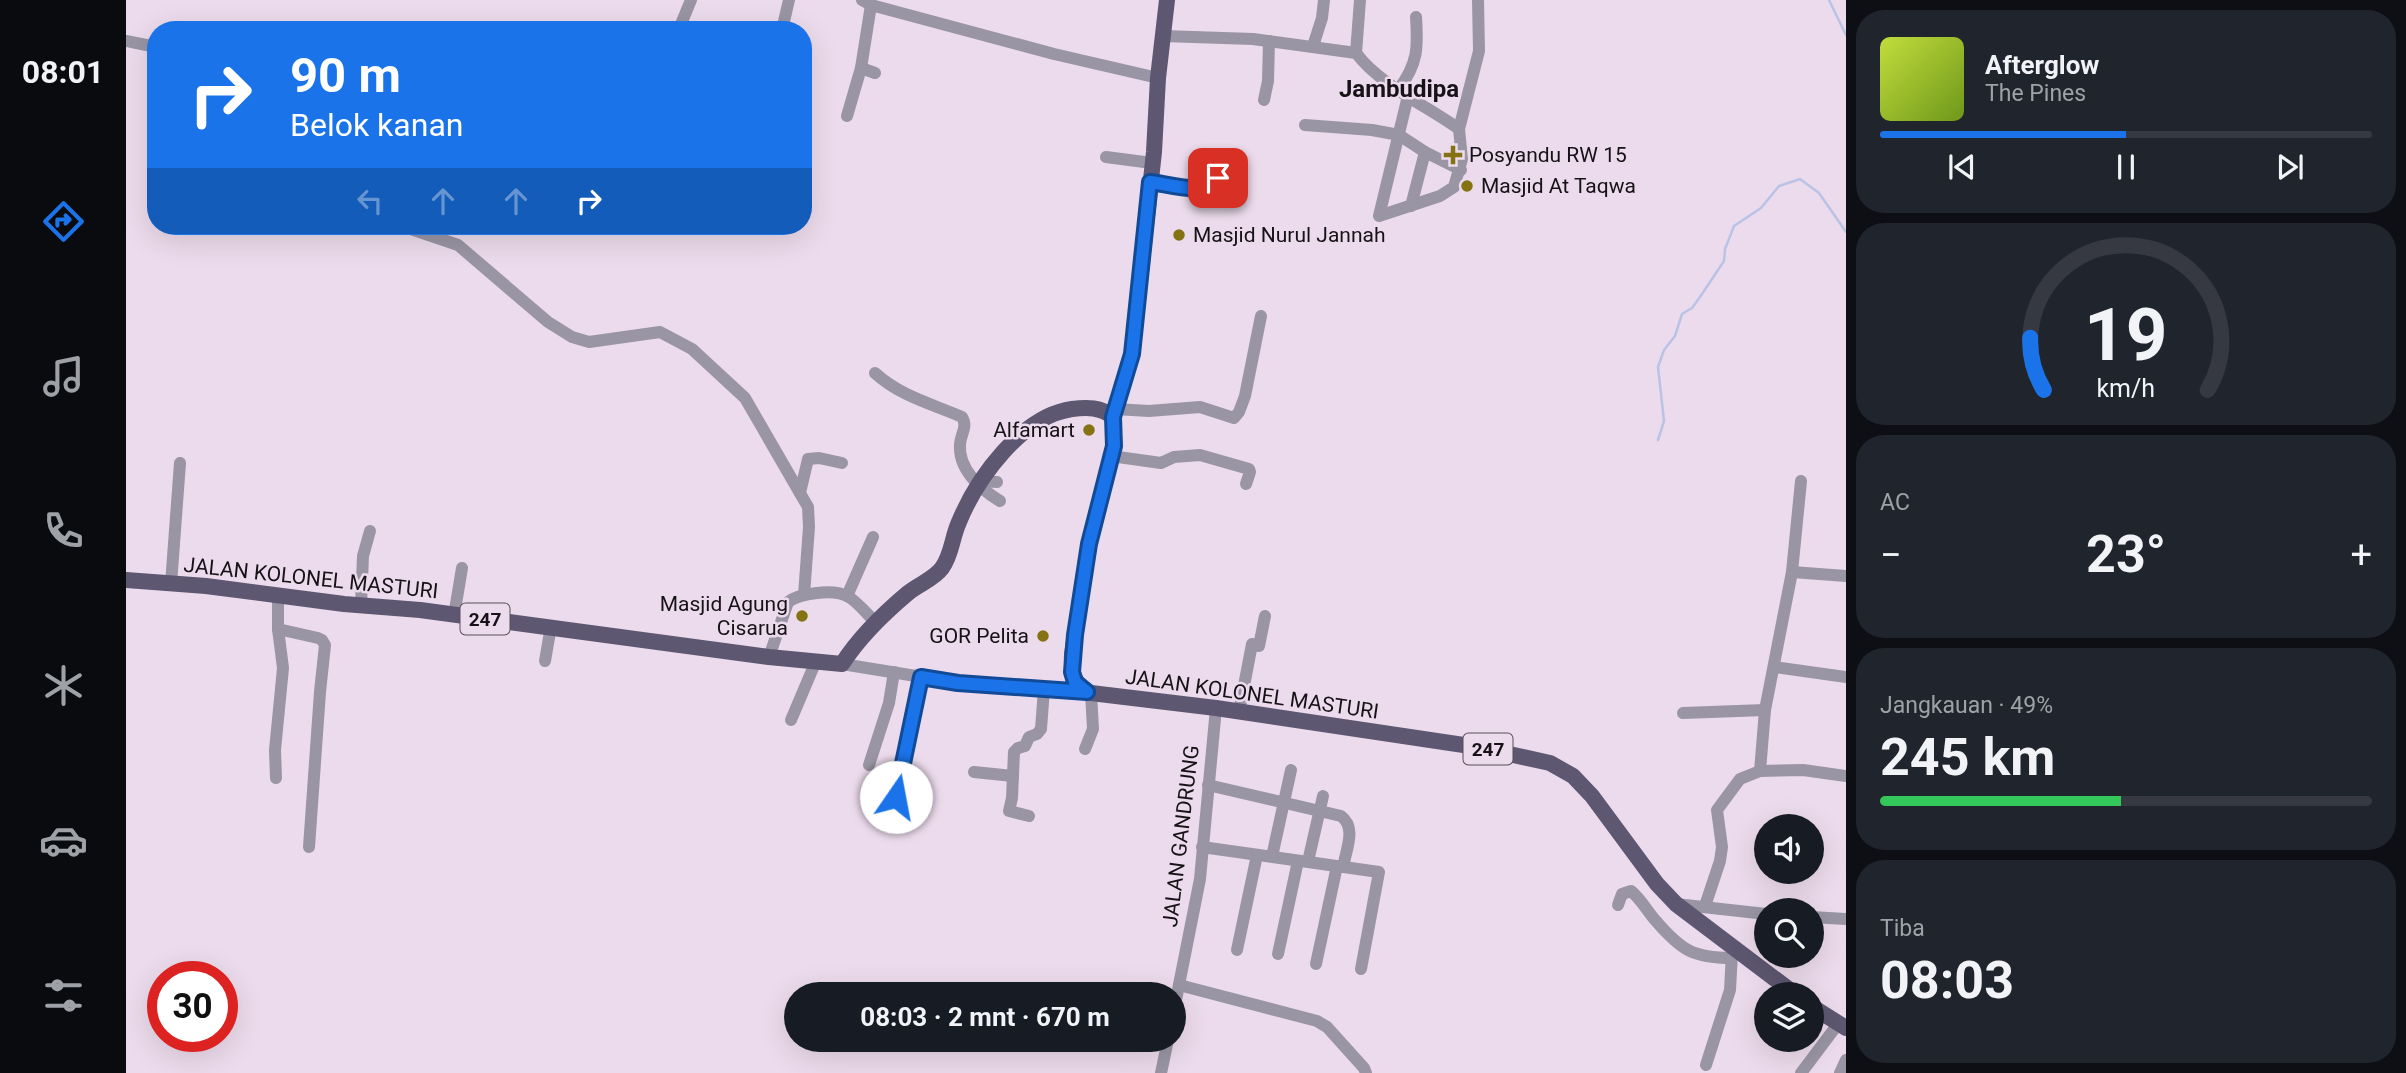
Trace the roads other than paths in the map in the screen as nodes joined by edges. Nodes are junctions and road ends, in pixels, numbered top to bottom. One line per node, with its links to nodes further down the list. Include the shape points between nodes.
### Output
1 (691, 0): 9 (street)
2 (789, 0): 10 (street)
3 (1167, 0): 11 (main road)
4 (1324, 0): 15 (street)
5 (1360, 0): 16 (street)
6 (1478, 0): 24 (street, via 1479,51)
7 (867, 3): 17 (street); 19 (street)
8 (1416, 17): 20 (street, via 1418,45)
9 (682, 21)
10 (784, 21)
11 (1163, 36): 13 (street); 19 (main road)
12 (126, 41): 14 (street)
13 (1269, 41): 15 (street); 21 (street)
14 (147, 45)
15 (1312, 46): 16 (street)
16 (1356, 53): 20 (street)
17 (861, 68): 18 (street); 22 (street)
18 (875, 73)
19 (1158, 78): 29 (main road)
20 (1404, 93): 24 (street); 25 (street)
21 (1264, 100)
22 (847, 117)
23 (1305, 125): 25 (street)
24 (1460, 129): 30 (street)
25 (1399, 135): 26 (street); 32 (street, via 1378,215)
26 (1425, 152): 30 (street); 32 (street)
27 (1106, 157): 29 (street)
28 (1218, 157): 31 (street, via 1218,178 1210,186)
29 (1152, 163): 31 (main road)
30 (1461, 170): 32 (street, via 1448,192)
31 (1150, 182): 36 (main road, via 1132,354)
32 (1411, 206)
33 (429, 235): 43 (street, via 458,245 572,337 589,342 660,332 692,349 744,398)
34 (1261, 316): 36 (street, via 1245,396 1234,418 1200,407)
35 (875, 373): 41 (street, via 913,399 962,417 966,425 960,446 962,463)
36 (1114, 413): 37 (main road); 41 (main road, via 1089,408 1045,417 1013,440)
37 (1111, 456): 42 (street, via 1161,463 1174,457 1209,456 1249,469); 70 (main road, via 1089,544 1072,654 1075,682)
38 (180, 463): 51 (street)
39 (842, 463): 43 (street, via 808,459)
40 (1801, 481): 48 (street)
41 (986, 483): 44 (street); 58 (main road, via 957,526 944,566)
42 (1246, 484)
43 (800, 493): 53 (street, via 809,513)
44 (1000, 501)
45 (370, 531): 55 (street, via 363,556)
46 (873, 537): 54 (street)
47 (462, 568): 56 (street)
48 (1792, 572): 49 (street); 65 (street)
49 (1846, 576)
50 (126, 580): 51 (main road, JALAN KOLONEL MASTURI / 247)
51 (171, 583): 52 (main road, JALAN KOLONEL MASTURI / 247)
52 (278, 595): 55 (main road, JALAN KOLONEL MASTURI / 247); 60 (street)
53 (804, 595): 54 (street, via 830,592); 61 (street, via 788,602)
54 (847, 596): 58 (street)
55 (361, 605): 56 (main road, JALAN KOLONEL MASTURI / 247)
56 (454, 616): 59 (main road, JALAN KOLONEL MASTURI / 247)
57 (1265, 616): 73 (street, via 1259,646 1252,644)
58 (876, 622): 64 (main road)
59 (551, 626): 61 (main road, JALAN KOLONEL MASTURI / 247); 62 (street)
60 (278, 629): 83 (street, via 283,668); 90 (street, via 318,638 326,645)
61 (769, 657): 63 (main road, JALAN KOLONEL MASTURI / 247)
62 (545, 661)
63 (816, 661): 64 (main road, JALAN KOLONEL MASTURI / 247); 75 (street)
64 (842, 664): 66 (street)
65 (1774, 667): 68 (street); 72 (street)
66 (894, 672): 67 (street); 77 (street)
67 (921, 677): 69 (street); 89 (street)
68 (1846, 677)
69 (1044, 689): 70 (street); 81 (street, via 1041,729 1029,737 1026,747 1015,749)
70 (1089, 692): 71 (main road, JALAN KOLONEL MASTURI / 247); 76 (street, via 1093,729)
71 (1216, 708): 73 (main road, JALAN KOLONEL MASTURI / 247); 84 (street, JALAN GANDRUNG)
72 (1765, 710): 74 (street); 79 (street)
73 (1239, 712): 96 (main road, JALAN KOLONEL MASTURI / 247, via 1477,747 1550,763 1573,776 1592,796)
74 (1683, 713)
75 (791, 720)
76 (1084, 750)
77 (869, 765)
78 (1291, 770): 86 (street)
79 (1760, 771): 82 (street); 98 (street, via 1740,779 1717,810 1722,847)
80 (974, 772): 81 (street)
81 (1013, 776): 88 (street, via 1009,811)
82 (1846, 776)
83 (275, 778)
84 (1208, 785): 86 (street); 91 (street, JALAN GANDRUNG)
85 (1323, 796): 87 (street)
86 (1284, 802): 87 (street); 92 (street)
87 (1320, 811): 94 (street); 95 (street, via 1341,816 1349,824)
88 (1029, 816)
89 (891, 821)
90 (309, 847)
91 (1202, 847): 93 (street); 107 (street, JALAN GANDRUNG)
92 (1273, 852)
93 (1257, 855): 94 (street); 102 (street)
94 (1303, 859): 95 (street); 104 (street)
95 (1341, 865): 105 (street); 106 (street, via 1379,872)
96 (1676, 904): 98 (street); 103 (main road, JALAN KOLONEL MASTURI / 247)
97 (1618, 905): 103 (street, via 1622,894 1631,891 1688,951 1710,958)
98 (1705, 906): 99 (street)
99 (1754, 912)
100 (1824, 918): 101 (street)
101 (1846, 919)
102 (1237, 950)
103 (1732, 951): 108 (main road, JALAN KOLONEL MASTURI / 247); 114 (street, via 1730,990)
104 (1278, 954)
105 (1316, 964)
106 (1361, 970)
107 (1181, 982)
108 (1778, 982)
109 (1186, 987): 116 (street, via 1317,1021)
110 (1824, 1014): 111 (main road)
111 (1842, 1026): 117 (street)
112 (1165, 1052): 115 (street)
113 (1846, 1060): 118 (street)
114 (1706, 1065)
115 (1161, 1073)
116 (1366, 1073)
117 (1801, 1073)
118 (1840, 1073)

